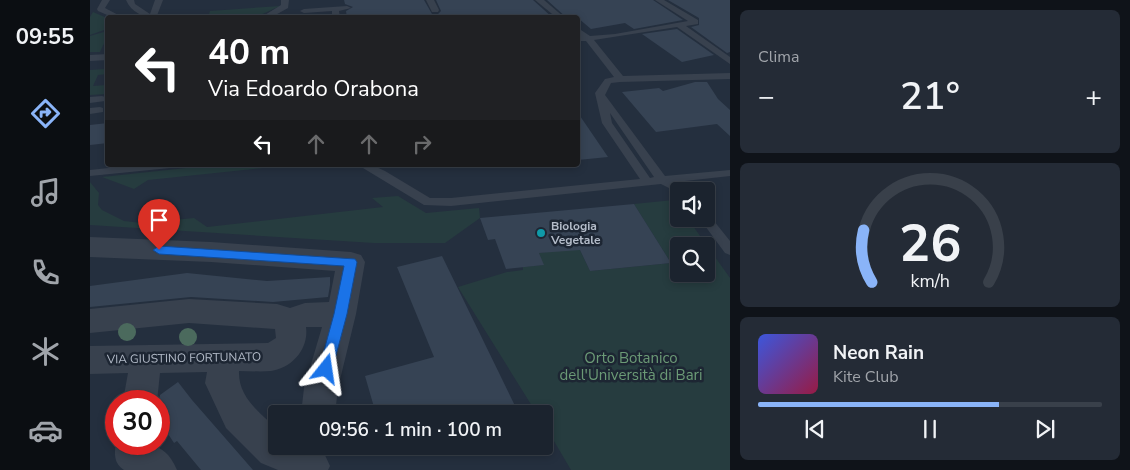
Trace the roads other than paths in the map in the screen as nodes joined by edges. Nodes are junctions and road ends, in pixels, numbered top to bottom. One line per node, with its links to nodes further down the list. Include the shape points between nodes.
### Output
1 (106, 0): 13 (lane, via 101,10)
2 (130, 0): 14 (lane)
3 (159, 0): 15 (lane)
4 (285, 0): 16 (lane, via 285,6)
5 (303, 0): 12 (lane)
6 (430, 0): 10 (lane)
7 (540, 0): 17 (lane)
8 (659, 0): 18 (lane, via 695,22)
9 (347, 8): 11 (lane)
10 (435, 10)
11 (336, 13): 12 (lane)
12 (302, 14)
13 (114, 15)
14 (147, 15)
15 (153, 15)
16 (268, 15)
17 (558, 15)
18 (679, 25): 20 (lane); 24 (lane)
19 (580, 32): 20 (lane)
20 (588, 38): 21 (lane); 26 (lane)
21 (580, 39)
22 (105, 57): 23 (lane)
23 (90, 58)
24 (730, 61)
25 (730, 76): 26 (lane)
26 (620, 78): 27 (lane, via 608,81)
27 (600, 93): 34 (lane); 35 (lane, via 608,123)
28 (102, 99): 29 (lane)
29 (90, 100)
30 (147, 167): 32 (lane)
31 (368, 167): 35 (lane, via 428,202)
32 (90, 173)
33 (730, 173): 34 (lane)
34 (662, 180): 35 (lane); 36 (lane)
35 (647, 181)
36 (670, 184)
37 (712, 227): 39 (lane)
38 (90, 247): 40 (street, via 351,262)
39 (730, 250)
40 (341, 314): 42 (street, via 305,315); 47 (street)
41 (90, 321): 42 (street, via 189,311 277,316)
42 (289, 321): 43 (street, VIA GIUSTINO FORTUNATO, via 292,341 283,351 272,357)
43 (224, 358): 44 (street, VIA GIUSTINO FORTUNATO); 49 (street, via 222,383 238,416 274,450)
44 (146, 359): 45 (street, VIA GIUSTINO FORTUNATO); 46 (street)
45 (90, 360)
46 (142, 390)
47 (319, 405)
48 (134, 455): 50 (street)
49 (316, 461)
50 (158, 470)

